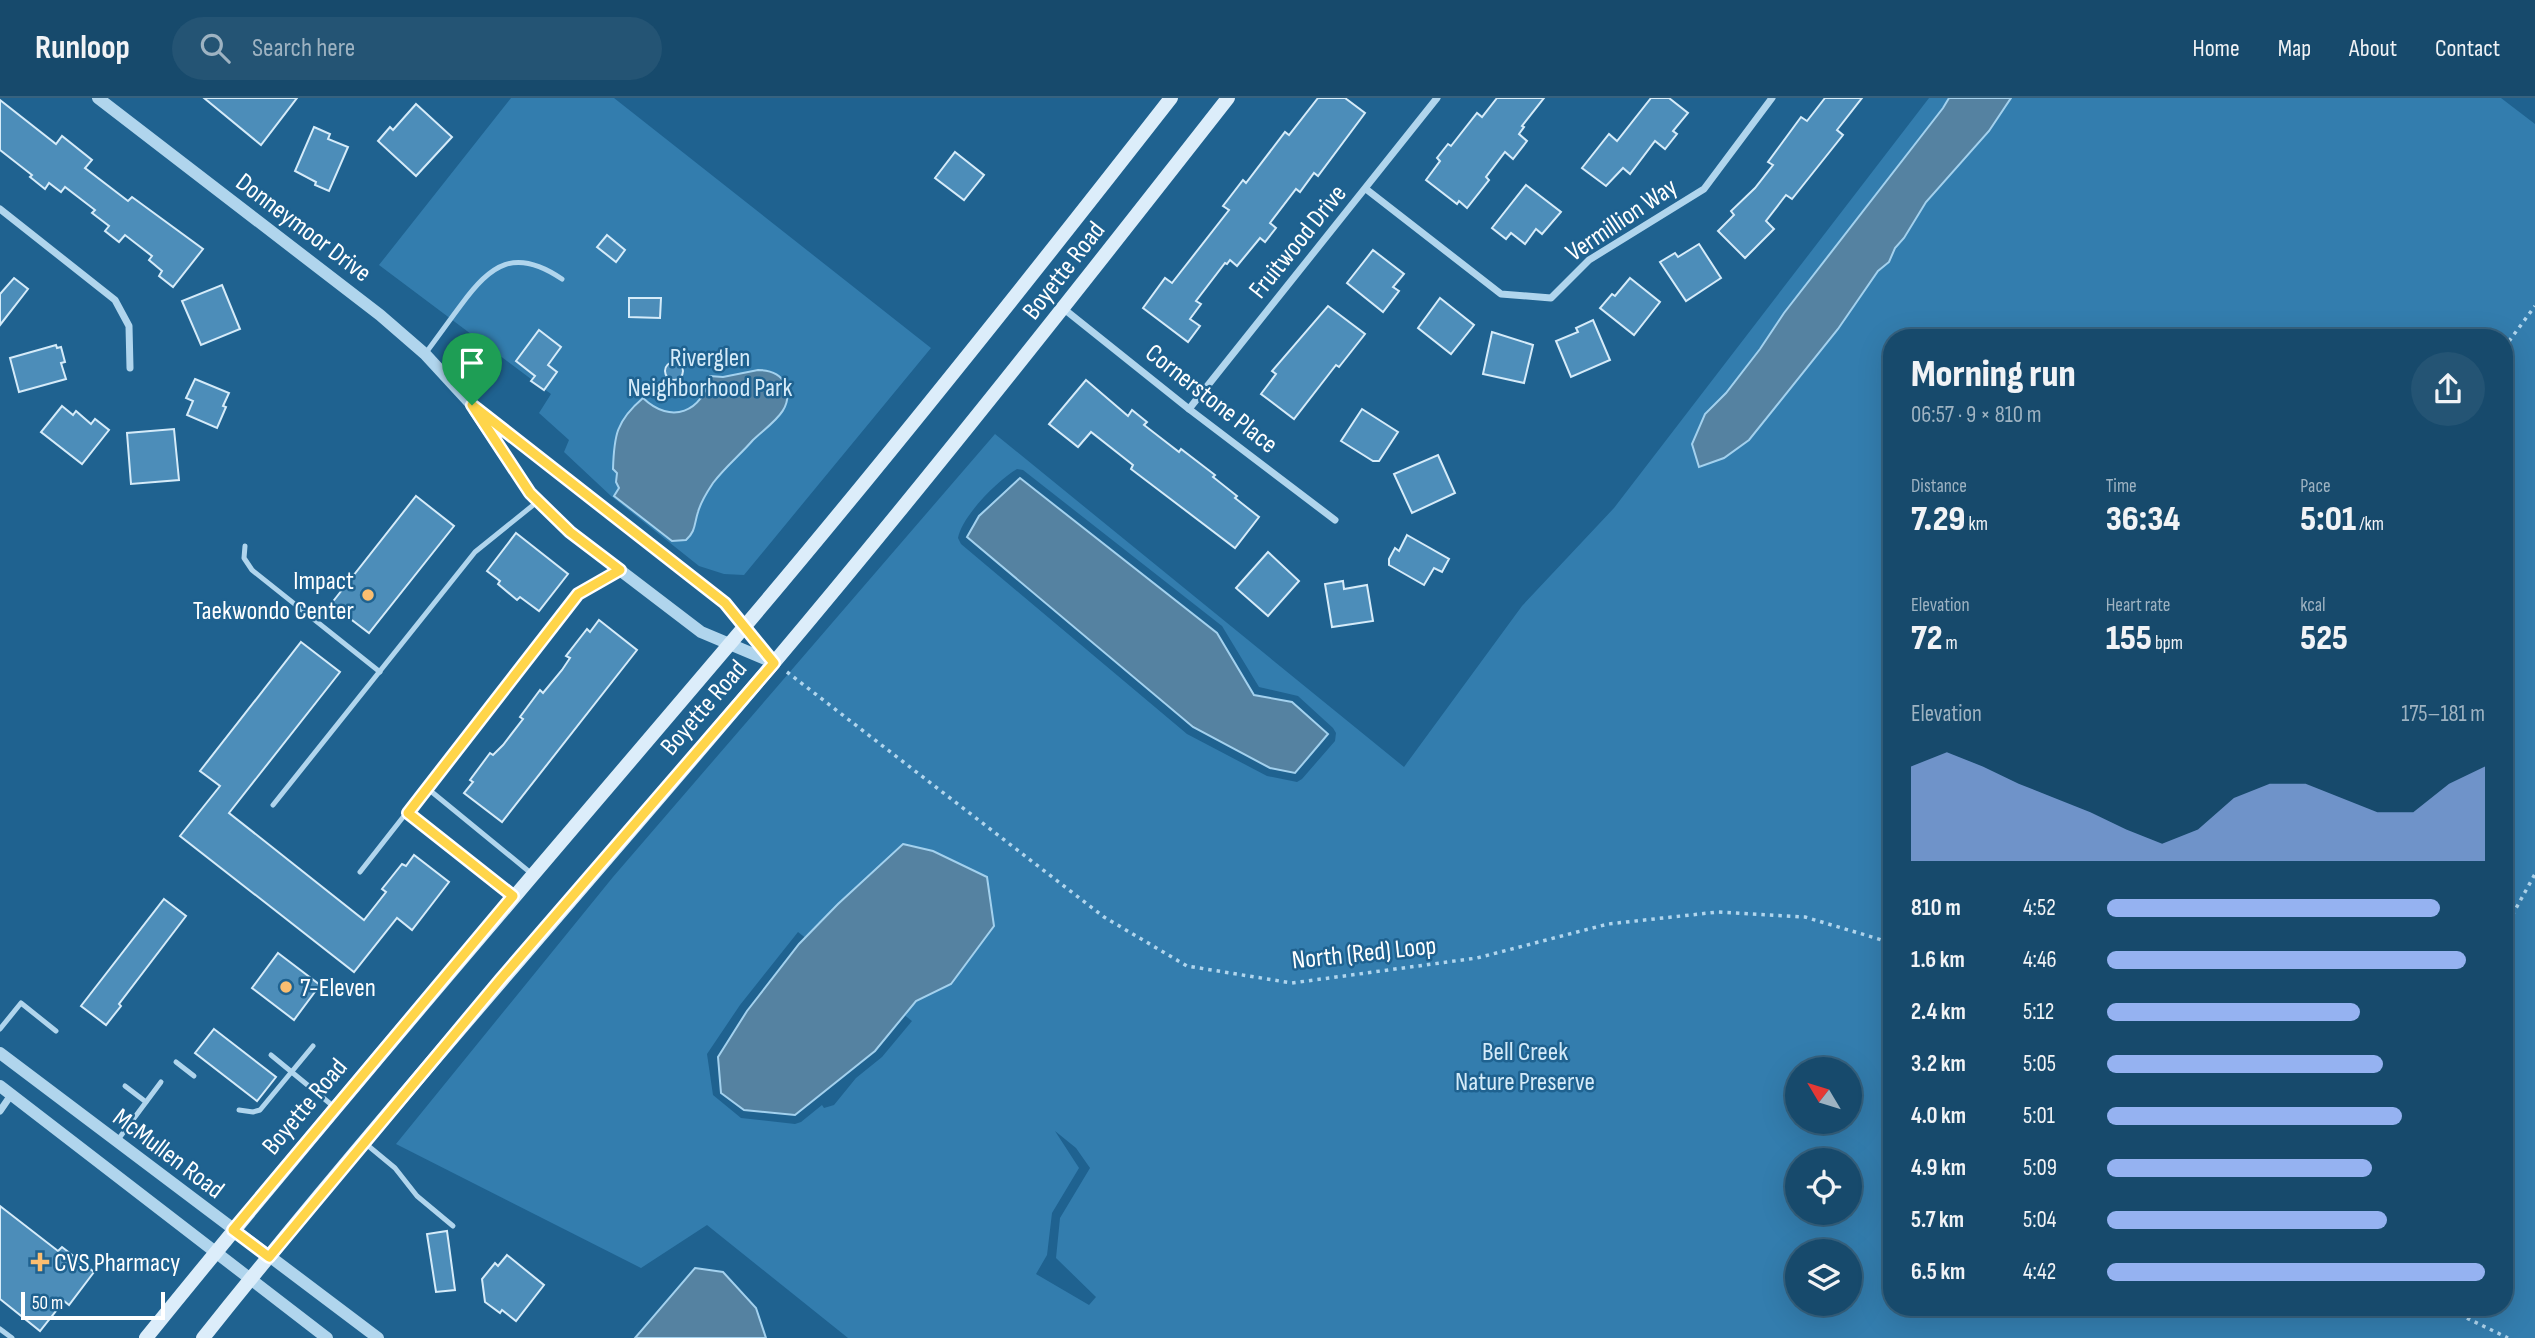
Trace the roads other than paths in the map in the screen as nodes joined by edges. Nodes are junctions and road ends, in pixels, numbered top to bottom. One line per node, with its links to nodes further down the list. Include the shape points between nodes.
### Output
1 (99, 98): 10 (street, Donneymoor Drive)
2 (1171, 98): 18 (main road, Boyette Road, via 1024,286)
3 (1228, 98): 9 (main road, Boyette Road)
4 (1437, 98): 6 (street, Fruitwood Drive)
5 (1772, 98): 6 (street, Vermillion Way, via 1704,189 1589,260 1551,298 1501,294)
6 (1366, 189): 13 (street, Fruitwood Drive)
7 (0, 209): 11 (street, via 115,300 129,326)
8 (562, 279): 10 (lane, via 528,263 507,264 486,273)
9 (1064, 309): 13 (street, Cornerstone Place); 20 (main road, Boyette Road)
10 (425, 354): 12 (street, Donneymoor Drive)
11 (130, 368)
12 (472, 405): 14 (street, Donneymoor Drive); 18 (street, Donneymoor Drive, via 725,603)
13 (1189, 409): 15 (street, Cornerstone Place)
14 (538, 502): 17 (street, Donneymoor Drive); 21 (lane, via 475,552)
15 (1335, 520)
16 (245, 546): 21 (lane, via 244,558 252,570)
17 (620, 570): 19 (street, Donneymoor Drive, via 701,632); 22 (lane, via 578,594)
18 (744, 626): 19 (main road, Boyette Road); 20 (street, Donneymoor Drive)
19 (729, 644): 20 (street, Donneymoor Drive); 26 (main road, Boyette Road)
20 (774, 663): 45 (main road, Boyette Road)
21 (380, 672): 23 (lane)
22 (426, 788): 24 (lane); 26 (lane)
23 (273, 805)
24 (408, 813): 25 (lane); 27 (lane)
25 (360, 872)
26 (532, 874): 27 (main road, Boyette Road)
27 (513, 896): 41 (main road, Boyette Road)
28 (0, 1029): 29 (lane, via 21,1003)
29 (56, 1031)
30 (313, 1046): 34 (lane)
31 (0, 1053): 44 (street, McMullen Road)
32 (271, 1055): 34 (lane)
33 (176, 1062): 35 (lane)
34 (292, 1072): 41 (lane); 42 (lane, via 260,1110)
35 (194, 1076)
36 (161, 1082): 40 (lane)
37 (0, 1086): 39 (street, McMullen Road)
38 (125, 1086): 40 (lane)
39 (11, 1095): 43 (street); 48 (street, McMullen Road)
40 (146, 1102): 44 (lane)
41 (334, 1107): 47 (main road, Boyette Road)
42 (239, 1110)
43 (0, 1111)
44 (116, 1141): 47 (street, McMullen Road)
45 (364, 1142): 46 (lane); 49 (main road, Boyette Road)
46 (453, 1226)
47 (233, 1230): 48 (main road, Boyette Road); 49 (street, McMullen Road)
48 (216, 1252): 50 (street, McMullen Road); 53 (main road, Boyette Road)
49 (269, 1257): 50 (main road, Boyette Road); 56 (street, McMullen Road)
50 (251, 1279): 54 (main road, Boyette Road); 55 (street, McMullen Road)
51 (0, 1329): 52 (lane)
52 (12, 1338)
53 (146, 1338)
54 (203, 1338)
55 (327, 1338)
56 (378, 1338)

